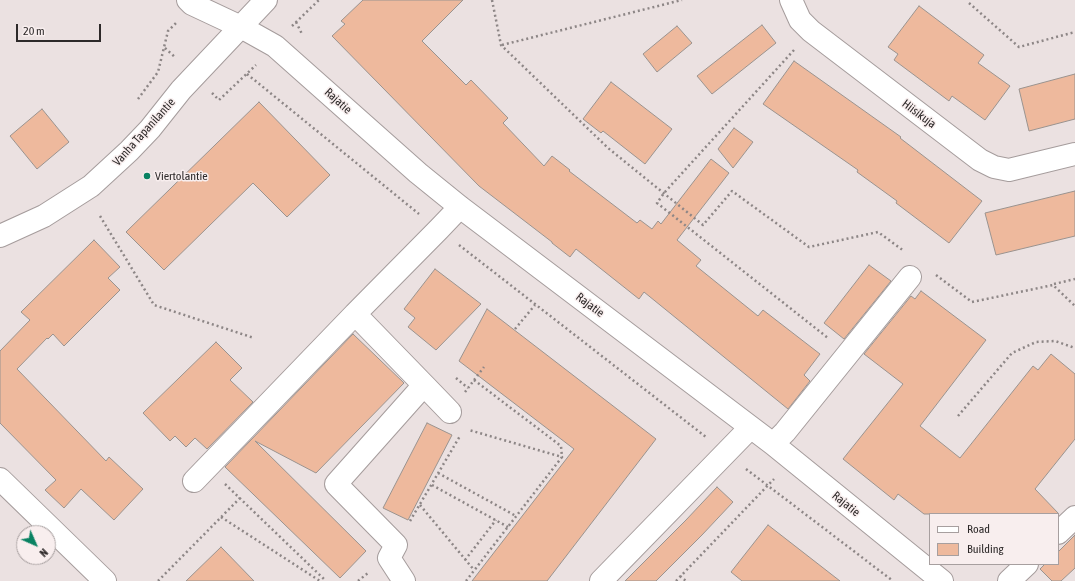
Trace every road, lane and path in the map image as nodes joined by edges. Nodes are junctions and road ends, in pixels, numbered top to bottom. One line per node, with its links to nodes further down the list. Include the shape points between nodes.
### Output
1 (266, 0): 9 (street, Vanha Tapanilantie)
2 (319, 0): 8 (path)
3 (492, 0): 11 (path)
4 (682, 0): 11 (path)
5 (791, 0): 15 (street, Hiisikuja, via 800,20 811,31 980,160 994,167 1009,170)
6 (190, 2): 9 (street, Rajatie); 14 (path, via 168,31 158,72)
7 (969, 3): 10 (path, via 1019,48)
8 (296, 22)
9 (241, 27): 17 (street, Rajatie, via 275,46); 20 (street, Vanha Tapanilantie, via 181,90 129,151 90,186 44,216)
10 (1075, 32)
11 (501, 45): 16 (path, via 608,148)
12 (797, 47): 16 (path)
13 (219, 100): 19 (path, via 247,74)
14 (136, 102)
15 (1075, 154)
16 (664, 193): 21 (path, via 703,225 732,191 809,247 878,232); 32 (path, via 657,202)
17 (460, 207): 19 (street); 38 (street, Rajatie)
18 (100, 216): 30 (path, via 154,305)
19 (439, 229): 26 (path); 28 (street)
20 (0, 236)
21 (909, 255)
22 (932, 272): 25 (path, via 972,302)
23 (910, 277): 32 (street)
24 (1075, 279): 25 (path)
25 (1053, 285): 27 (path)
26 (536, 304): 29 (path); 40 (path)
27 (1075, 306)
28 (354, 314): 34 (street); 44 (street)
29 (515, 329)
30 (254, 338)
31 (1075, 348): 36 (path, via 1055,341 1036,342 1012,352)
32 (848, 353): 39 (street)
33 (474, 380): 41 (path, via 561,446)
34 (424, 385): 35 (street); 56 (street, via 336,484)
35 (450, 412): 37 (path)
36 (958, 416)
37 (465, 428): 41 (path); 43 (path)
38 (750, 428): 39 (street, Rajatie); 40 (street)
39 (773, 444): 42 (street, Rajatie)
40 (726, 453): 47 (path); 67 (street)
41 (562, 458): 50 (path)
42 (791, 459): 47 (path); 71 (street, Rajatie)
43 (438, 473): 46 (path); 50 (path)
44 (201, 474): 48 (path)
45 (0, 479): 61 (street)
46 (432, 485): 49 (path); 53 (path)
47 (768, 486): 60 (path); 70 (path)
48 (240, 498): 51 (path); 64 (path)
49 (420, 505): 56 (path); 57 (path)
50 (516, 516): 54 (path)
51 (221, 517): 62 (path); 63 (path)
52 (1075, 517): 55 (street)
53 (496, 520): 54 (path); 57 (path)
54 (508, 527): 59 (path)
55 (1059, 532)
56 (396, 545): 65 (street, via 389,558)
57 (465, 560): 59 (path)
58 (1026, 565): 72 (street)
59 (474, 570): 66 (path)
60 (680, 576): 68 (path); 69 (path)
61 (105, 581)
62 (158, 581)
63 (320, 581)
64 (326, 581)
65 (404, 581)
66 (466, 581)
67 (601, 581)
68 (676, 581)
69 (686, 581)
70 (893, 581)
71 (942, 581)
72 (1010, 581)

